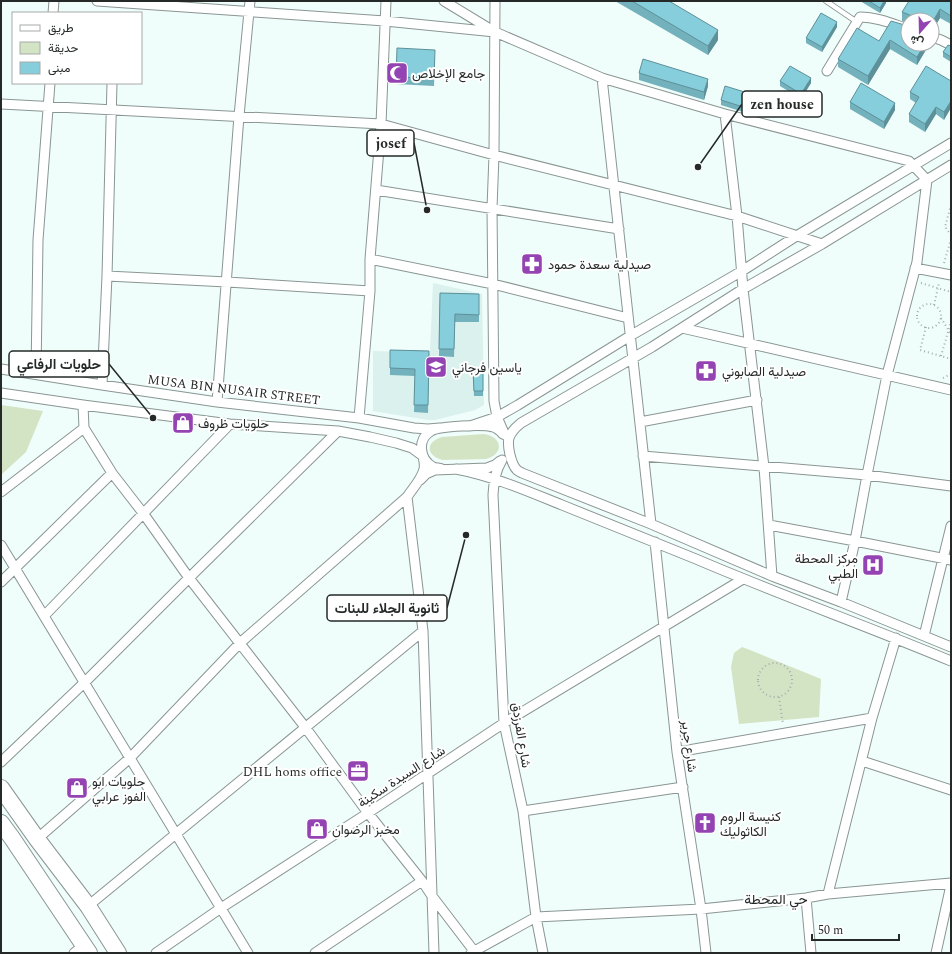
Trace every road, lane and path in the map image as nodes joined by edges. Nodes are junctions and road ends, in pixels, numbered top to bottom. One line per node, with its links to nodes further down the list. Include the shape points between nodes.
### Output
1 (54, 1): 9 (street)
2 (97, 1): 8 (street)
3 (250, 1): 11 (street)
4 (386, 1): 12 (street)
5 (444, 1): 15 (street)
6 (495, 1): 15 (street)
7 (826, 1): 13 (lane)
8 (114, 2): 10 (street); 11 (street)
9 (53, 12)
10 (113, 12)
11 (250, 12): 12 (street); 26 (street)
12 (385, 21): 15 (street); 27 (street)
13 (857, 22): 14 (street, via 860,17 866,17); 18 (street)
14 (900, 26)
15 (495, 32): 19 (street); 29 (street)
16 (940, 40): 17 (street)
17 (951, 45)
18 (828, 72)
19 (602, 78): 25 (street); 33 (street)
20 (50, 84): 23 (street)
21 (112, 84): 24 (street)
22 (1, 104): 23 (street)
23 (49, 106): 24 (street); 70 (street, via 38,240)
24 (112, 110): 26 (street); 47 (street)
25 (725, 114): 31 (street, via 909,161); 37 (street)
26 (239, 116): 27 (street); 50 (street)
27 (381, 124): 29 (street); 34 (street)
28 (951, 143): 31 (street)
29 (494, 155): 33 (street); 36 (street)
30 (951, 165): 32 (street)
31 (914, 166): 32 (street); 39 (street)
32 (927, 180): 42 (street); 44 (street)
33 (614, 185): 37 (street); 38 (street)
34 (376, 190): 36 (street); 43 (street)
35 (951, 205): 40 (path, via 945,227)
36 (492, 208): 38 (street); 51 (street)
37 (737, 216): 39 (street); 45 (street)
38 (619, 229): 57 (street)
39 (798, 236): 42 (street); 45 (street)
40 (951, 236)
41 (951, 239): 46 (path)
42 (822, 244): 53 (street)
43 (370, 259): 51 (street); 54 (street)
44 (916, 268): 46 (street); 49 (street)
45 (742, 271): 53 (street); 64 (street)
46 (941, 273): 48 (street); 52 (path)
47 (107, 276): 50 (street); 72 (street)
48 (951, 276)
49 (912, 280): 52 (path); 71 (street)
50 (227, 282): 54 (street); 76 (street)
51 (492, 284): 57 (street); 77 (street)
52 (938, 288): 55 (path); 56 (path)
53 (743, 289): 60 (street); 65 (street)
54 (370, 291): 80 (street)
55 (951, 292)
56 (934, 305): 58 (path, via 940,310); 61 (path, via 923,306 918,312 918,320)
57 (628, 318): 64 (street)
58 (941, 318): 61 (path, via 934,327); 62 (path)
59 (951, 322): 62 (path)
60 (682, 328): 65 (street); 67 (street)
61 (926, 328): 66 (path, via 920,350)
62 (949, 330): 63 (path); 66 (path)
63 (951, 334)
64 (630, 336): 67 (street); 79 (street)
65 (750, 344): 71 (street); 75 (street)
66 (941, 356): 68 (path)
67 (633, 358): 81 (street); 88 (street, via 521,423 513,430)
68 (951, 359)
69 (1, 369): 70 (street, MUSA BIN NUSAIR STREET)
70 (36, 374): 72 (street, MUSA BIN NUSAIR STREET)
71 (887, 375): 73 (street); 97 (street)
72 (102, 385): 76 (street, MUSA BIN NUSAIR STREET)
73 (951, 390)
74 (1, 393): 78 (street)
75 (757, 400): 81 (street); 92 (street)
76 (217, 402): 80 (street, MUSA BIN NUSAIR STREET)
77 (494, 402): 79 (street); 83 (street, via 487,416)
78 (83, 405): 82 (street); 84 (street)
79 (497, 417): 83 (street); 87 (street)
80 (359, 418): 85 (street, MUSA BIN NUSAIR STREET, via 414,428)
81 (640, 422): 90 (street)
82 (230, 424): 86 (street); 104 (street)
83 (473, 425): 85 (street, MUSA BIN NUSAIR STREET); 87 (street, via 492,427)
84 (84, 428): 96 (street); 101 (street)
85 (440, 428): 89 (street, via 426,435 421,448)
86 (338, 431): 89 (street, via 396,443 412,448); 114 (street)
87 (505, 435): 88 (street)
88 (508, 445): 91 (street); 105 (street, via 512,462 522,473)
89 (423, 456): 93 (street, via 434,467); 99 (street, via 424,470)
90 (643, 456): 92 (street); 105 (street)
91 (502, 460): 94 (street, via 487,468); 98 (street)
92 (764, 467): 97 (street); 106 (street)
93 (442, 469): 94 (street); 99 (street, via 431,471)
94 (456, 469): 95 (street)
95 (475, 472): 98 (street); 102 (street, via 484,477)
96 (112, 473): 104 (street); 112 (street)
97 (867, 476): 100 (street); 108 (street)
98 (495, 479): 102 (street); 109 (street)
99 (418, 482): 103 (street)
100 (951, 486)
101 (1, 492)
102 (493, 495): 129 (street, شارع الفرزدق)
103 (407, 497): 120 (street); 123 (street)
104 (143, 513): 114 (street); 118 (street)
105 (651, 524): 113 (street)
106 (769, 525): 108 (street); 113 (street)
107 (951, 526): 111 (street)
108 (855, 541): 111 (street); 117 (street)
109 (655, 542): 115 (street); 119 (street, شارع جرير)
110 (1, 545): 112 (street)
111 (947, 559): 121 (street)
112 (15, 569): 116 (street); 118 (street)
113 (772, 576): 117 (street)
114 (189, 578): 123 (street); 126 (street)
115 (744, 579): 119 (street, شارع السيدة سكينة); 122 (street)
116 (1, 582)
117 (841, 602): 121 (street)
118 (44, 616): 126 (street)
119 (664, 627): 129 (street, شارع السيدة سكينة); 132 (street, شارع جرير)
120 (423, 631): 130 (street); 136 (street)
121 (924, 636): 124 (street)
122 (896, 638): 125 (street); 128 (street)
123 (240, 643): 130 (street); 133 (street)
124 (951, 647)
125 (951, 661)
126 (84, 683): 133 (street); 135 (street)
127 (778, 696): 127 (path, via 790,689 792,678 787,668 772,664 762,669 758,680 765,694); 131 (path)
128 (872, 718): 131 (street); 134 (street)
129 (504, 723): 136 (street, شارع السيدة سكينة); 140 (street, شارع الفرزدق)
130 (305, 727): 141 (street); 143 (street)
131 (784, 734): 132 (street)
132 (677, 752): 137 (street, شارع جرير)
133 (130, 758): 143 (street); 145 (street)
134 (862, 761): 139 (street); 148 (street)
135 (1, 762)
136 (428, 773): 141 (street, شارع السيدة سكينة); 149 (street)
137 (683, 787): 140 (street); 153 (street, شارع جرير)
138 (1, 788): 145 (highway)
139 (951, 790)
140 (523, 811): 154 (street, شارع الفرزدق)
141 (368, 813): 146 (street); 152 (street, شارع السيدة سكينة)
142 (1, 823): 144 (highway)
143 (176, 833): 151 (street); 152 (street)
144 (7, 839): 155 (highway)
145 (37, 839): 151 (highway)
146 (422, 881): 149 (street); 160 (street)
147 (951, 884): 148 (street); 165 (street)
148 (828, 894): 150 (street)
149 (432, 896): 156 (street); 161 (street)
150 (806, 898): 153 (street); 164 (street)
151 (88, 906): 157 (highway)
152 (221, 908): 158 (street, شارع السيدة سكينة); 159 (street)
153 (701, 909): 154 (street); 163 (street, شارع جرير)
154 (536, 917): 156 (street); 162 (street, شارع الفرزدق)
155 (82, 950)
156 (472, 952)
157 (118, 953)
158 (156, 953)
159 (248, 953)
160 (315, 953)
161 (434, 953)
162 (543, 953)
163 (706, 953)
164 (811, 953)
165 (936, 953)

